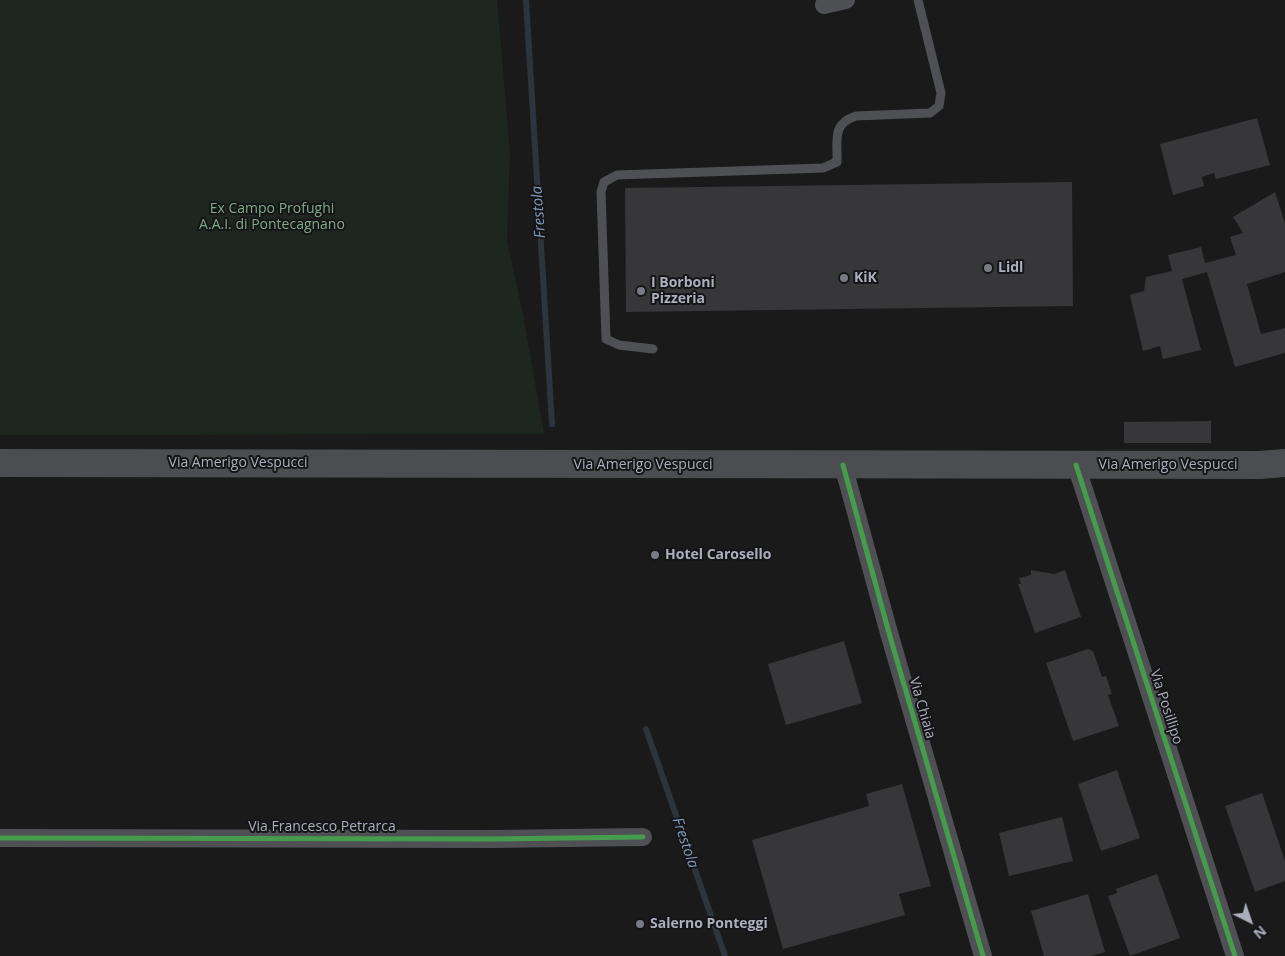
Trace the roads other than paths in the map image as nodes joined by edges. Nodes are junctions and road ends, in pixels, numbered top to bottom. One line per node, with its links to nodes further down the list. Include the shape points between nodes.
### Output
1 (846, 0): 3 (street)
2 (918, 0): 4 (lane, via 942,93 939,106 930,113 845,119 837,131 837,162 823,168 617,175 604,182 601,192 606,339 619,345)
3 (824, 5)
4 (652, 349)
5 (1285, 462): 8 (main road, Via Amerigo Vespucci, via 1260,465)
6 (0, 463): 7 (main road, Via Amerigo Vespucci)
7 (843, 465): 8 (main road, Via Amerigo Vespucci); 11 (street, Via Chiaia)
8 (1076, 465): 12 (street, Via Posillipo)
9 (643, 837): 10 (street, Via Francesco Petrarca)
10 (0, 838)
11 (983, 956)
12 (1235, 956)

